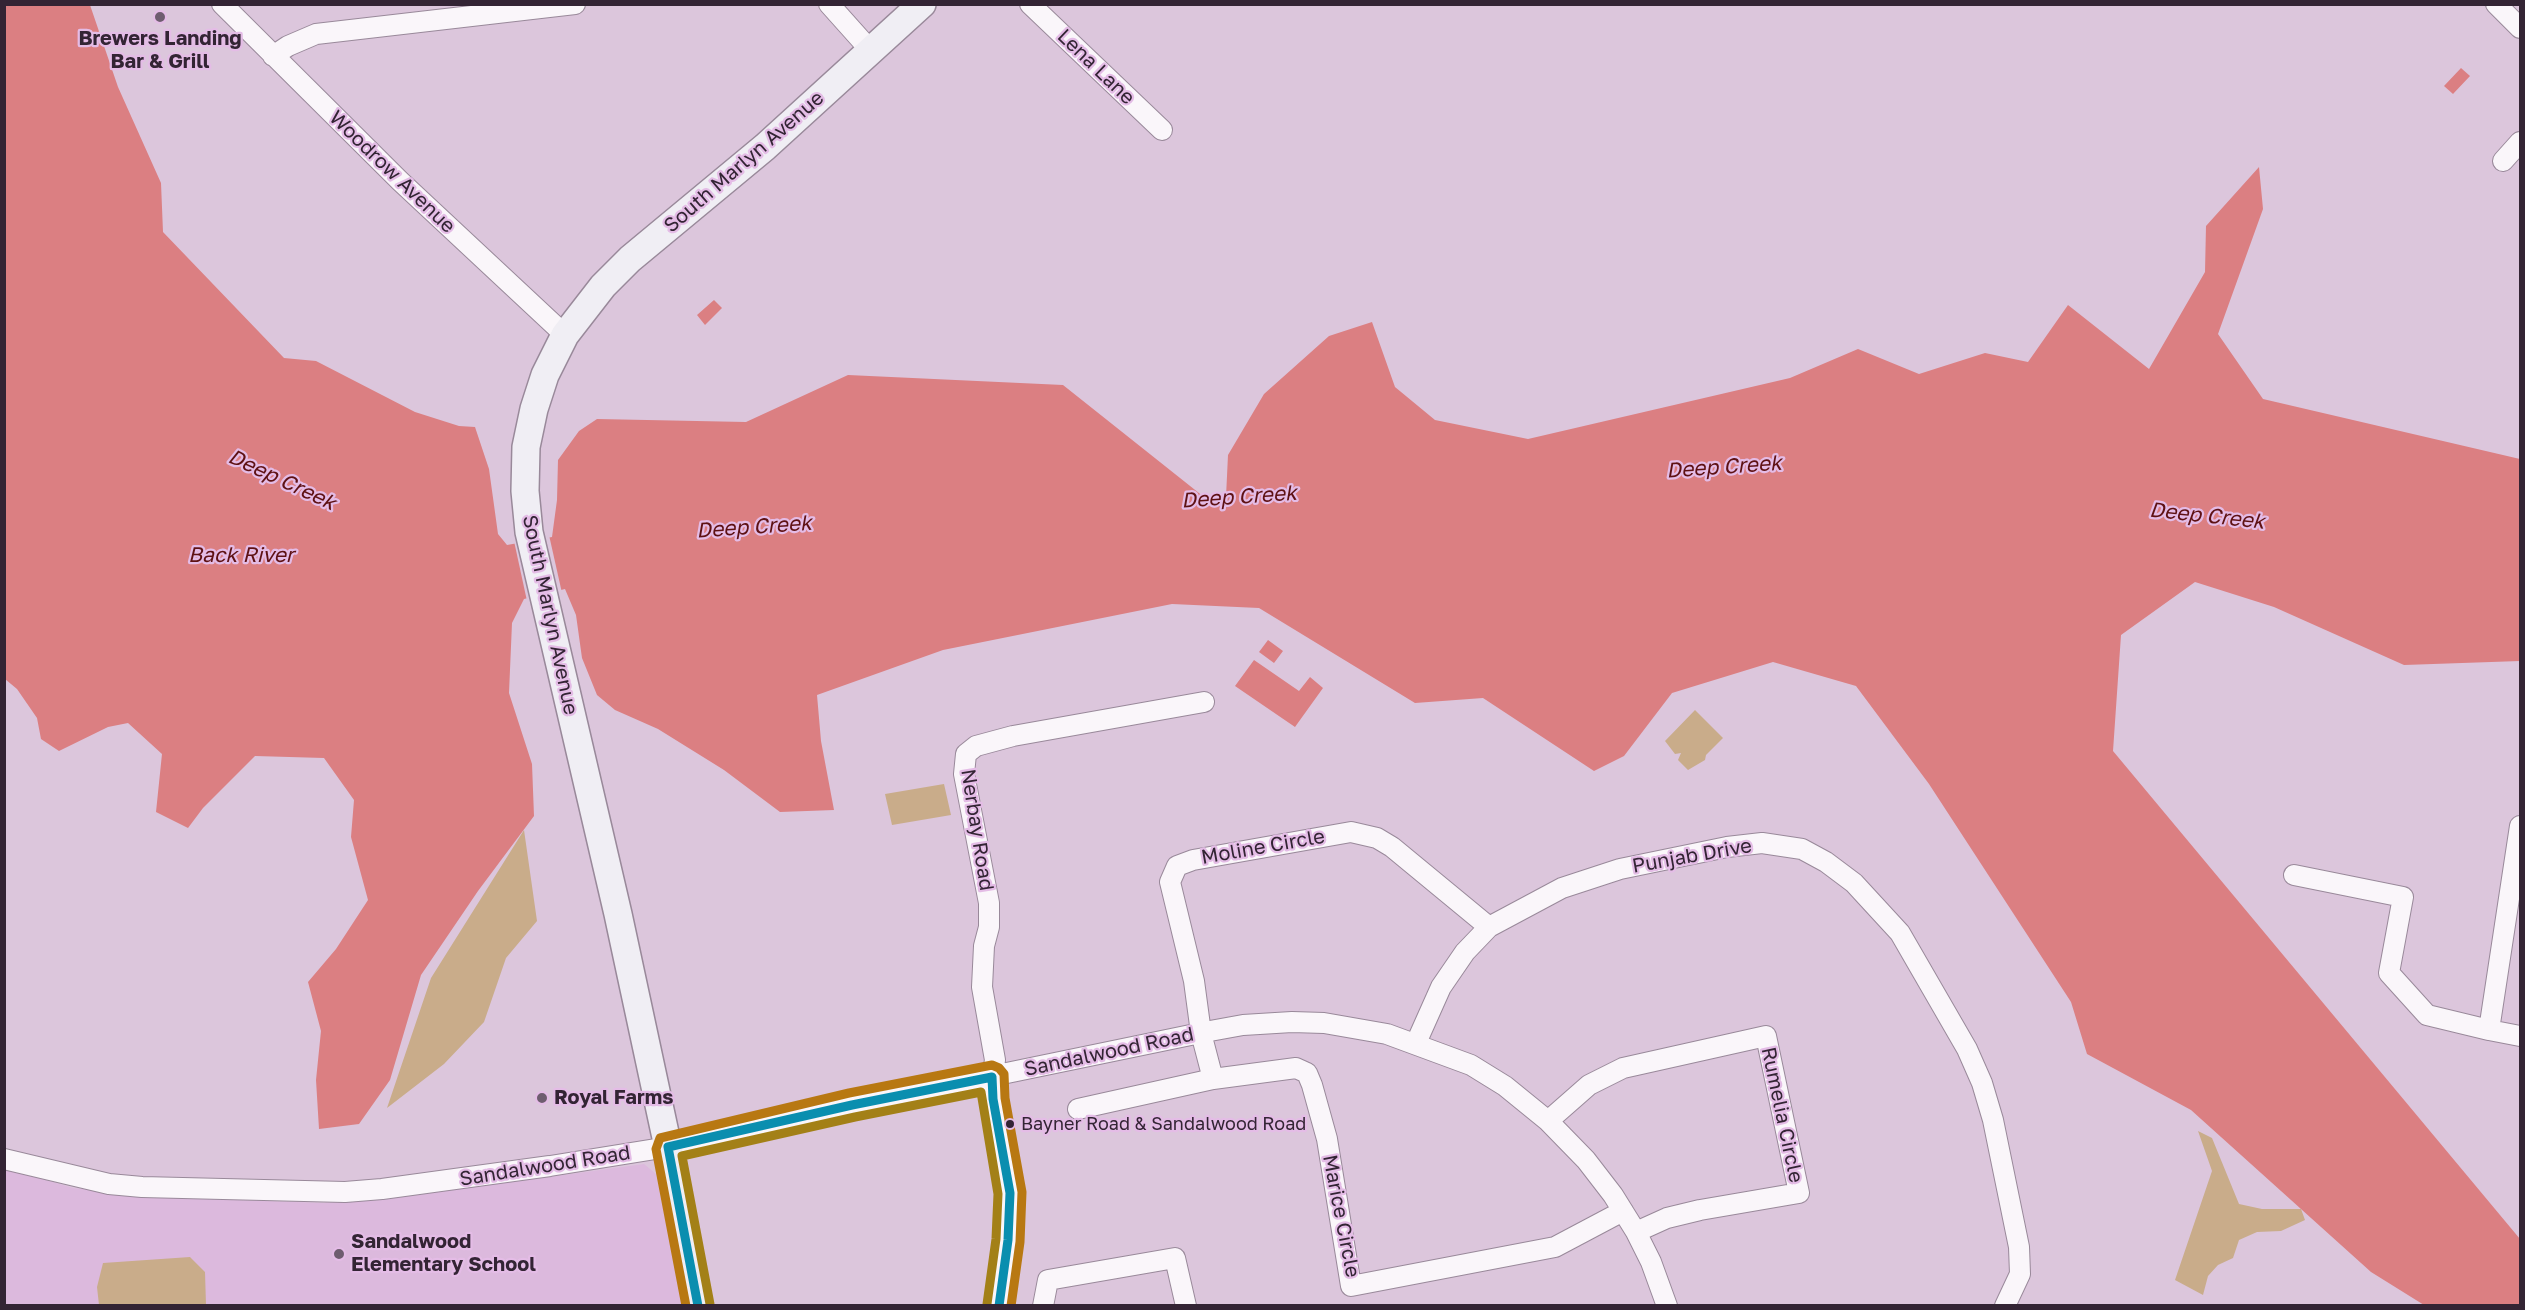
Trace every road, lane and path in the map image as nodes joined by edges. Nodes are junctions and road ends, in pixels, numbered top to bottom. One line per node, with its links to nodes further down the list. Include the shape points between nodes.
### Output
1 (222, 4): 9 (street, Woodrow Avenue)
2 (575, 4): 9 (street, via 316,34)
3 (829, 4): 8 (street)
4 (922, 4): 8 (street, South Marlyn Avenue)
5 (1030, 4): 10 (street, Lena Lane)
6 (2496, 4): 7 (street)
7 (2520, 28)
8 (871, 51): 13 (street, South Marlyn Avenue, via 765,147 630,259)
9 (273, 56): 13 (street, Woodrow Avenue)
10 (1162, 130)
11 (2520, 142): 12 (street)
12 (2503, 161)
13 (565, 335): 26 (street, South Marlyn Avenue, via 542,387 526,447 529,532)
14 (1204, 702): 22 (street, Nerbay Road, via 1005,738 976,746 966,754 963,774 989,903 982,987 995,1060)
15 (2520, 826): 18 (street)
16 (2294, 875): 18 (street, via 2403,897 2389,973 2427,1015)
17 (1489, 927): 19 (street, Moline Circle, via 1392,847 1377,838 1351,832 1193,860 1178,866 1170,882 1194,981); 21 (street, Punjab Drive, via 1465,952 1441,987); 35 (street, Punjab Drive, via 1562,888 1590,878 1726,847 1762,843 1795,848 1826,862 1854,883 1900,933 1967,1049 1982,1083 2019,1247 2020,1274)
18 (2489, 1030): 20 (street)
19 (1201, 1033): 21 (street, Sandalwood Road, via 1243,1025 1324,1023); 22 (street, Sandalwood Road); 23 (street)
20 (2520, 1036)
21 (1416, 1043): 25 (street, Sandalwood Road, via 1471,1065 1505,1086)
22 (992, 1077): 26 (street, Sandalwood Road); 31 (street, via 1010,1193)
23 (1213, 1079): 24 (street, Marice Circle); 28 (street, Marice Circle, via 1296,1068 1307,1073 1327,1139 1352,1286 1555,1247)
24 (1078, 1109)
25 (1548, 1121): 28 (street, Sandalwood Road, via 1586,1160); 29 (street, Rumelia Circle, via 1588,1084 1623,1068 1766,1036 1799,1193 1667,1218)
26 (668, 1147): 27 (street, Sandalwood Road, via 439,1182 345,1192 109,1184); 30 (street, South Marlyn Avenue)
27 (4, 1159)
28 (1623, 1211): 29 (street, Sandalwood Road)
29 (1636, 1232): 34 (street, Sandalwood Road)
30 (698, 1305)
31 (999, 1305)
32 (1043, 1305): 33 (street, via 1048,1280 1175,1258)
33 (1186, 1305)
34 (1667, 1305)
35 (2005, 1305)

